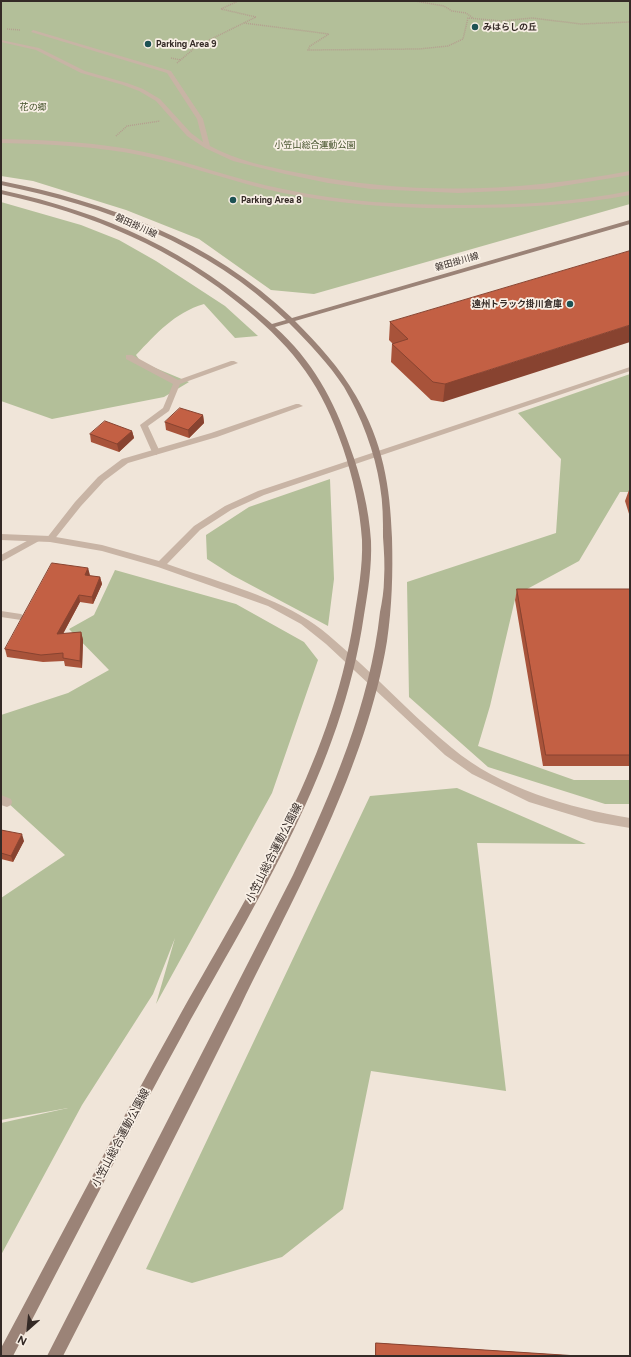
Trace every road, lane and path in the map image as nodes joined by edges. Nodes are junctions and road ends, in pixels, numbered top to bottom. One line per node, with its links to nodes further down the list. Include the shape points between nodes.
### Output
1 (234, 1): 5 (path, via 236,2 221,9 256,17)
2 (414, 1): 3 (path, via 444,6)
3 (473, 18): 4 (path, via 502,21 532,18 581,24); 5 (path, via 468,18 463,39 448,46 419,49 308,50 329,34)
4 (630, 22)
5 (244, 23): 9 (path, via 197,46 181,60)
6 (1, 28): 7 (path)
7 (33, 31): 13 (street, via 169,72 200,119)
8 (1, 41): 10 (street, via 41,51 82,72 149,94 168,108)
9 (171, 58)
10 (174, 119): 12 (path, via 127,126); 13 (street, via 195,141)
11 (1, 141): 12 (street)
12 (103, 147): 17 (street, via 157,157 283,191 358,202 485,206 565,203)
13 (208, 147): 14 (street, via 222,156 295,174 342,183 415,191 535,189)
14 (630, 173)
15 (1, 183): 19 (main road, 磐田掛川線, via 79,202 176,239 233,272 261,292)
16 (1, 192): 20 (main road, 磐田掛川線, via 71,210 160,247 221,285)
17 (630, 193)
18 (630, 222): 19 (main road, 磐田掛川線)
19 (290, 320): 20 (main road, 磐田掛川線); 36 (main road, via 324,356 353,396 368,430 383,476 390,543 389,592 384,636 364,716 338,787 301,870)
20 (271, 326): 35 (main road, 小笠山総合運動公園線, via 303,360 326,393 341,428 363,507 366,543 359,629 343,693 316,766 286,834 166,1052)
21 (129, 357): 24 (street)
22 (234, 363): 24 (street)
23 (630, 369): 31 (street, via 261,493 228,508 198,528)
24 (176, 383): 26 (street, via 166,409 144,425)
25 (299, 406): 26 (street, via 214,436)
26 (156, 452): 29 (street, via 125,461 101,479)
27 (1, 537): 28 (street)
28 (36, 539): 29 (street); 30 (street)
29 (50, 539): 31 (street, via 102,548)
30 (1, 559)
31 (161, 565): 34 (street, via 271,604 304,622 330,641 449,752 476,770 542,802)
32 (1, 614): 33 (street)
33 (21, 617)
34 (630, 824)
35 (5, 1356)
36 (55, 1356)

